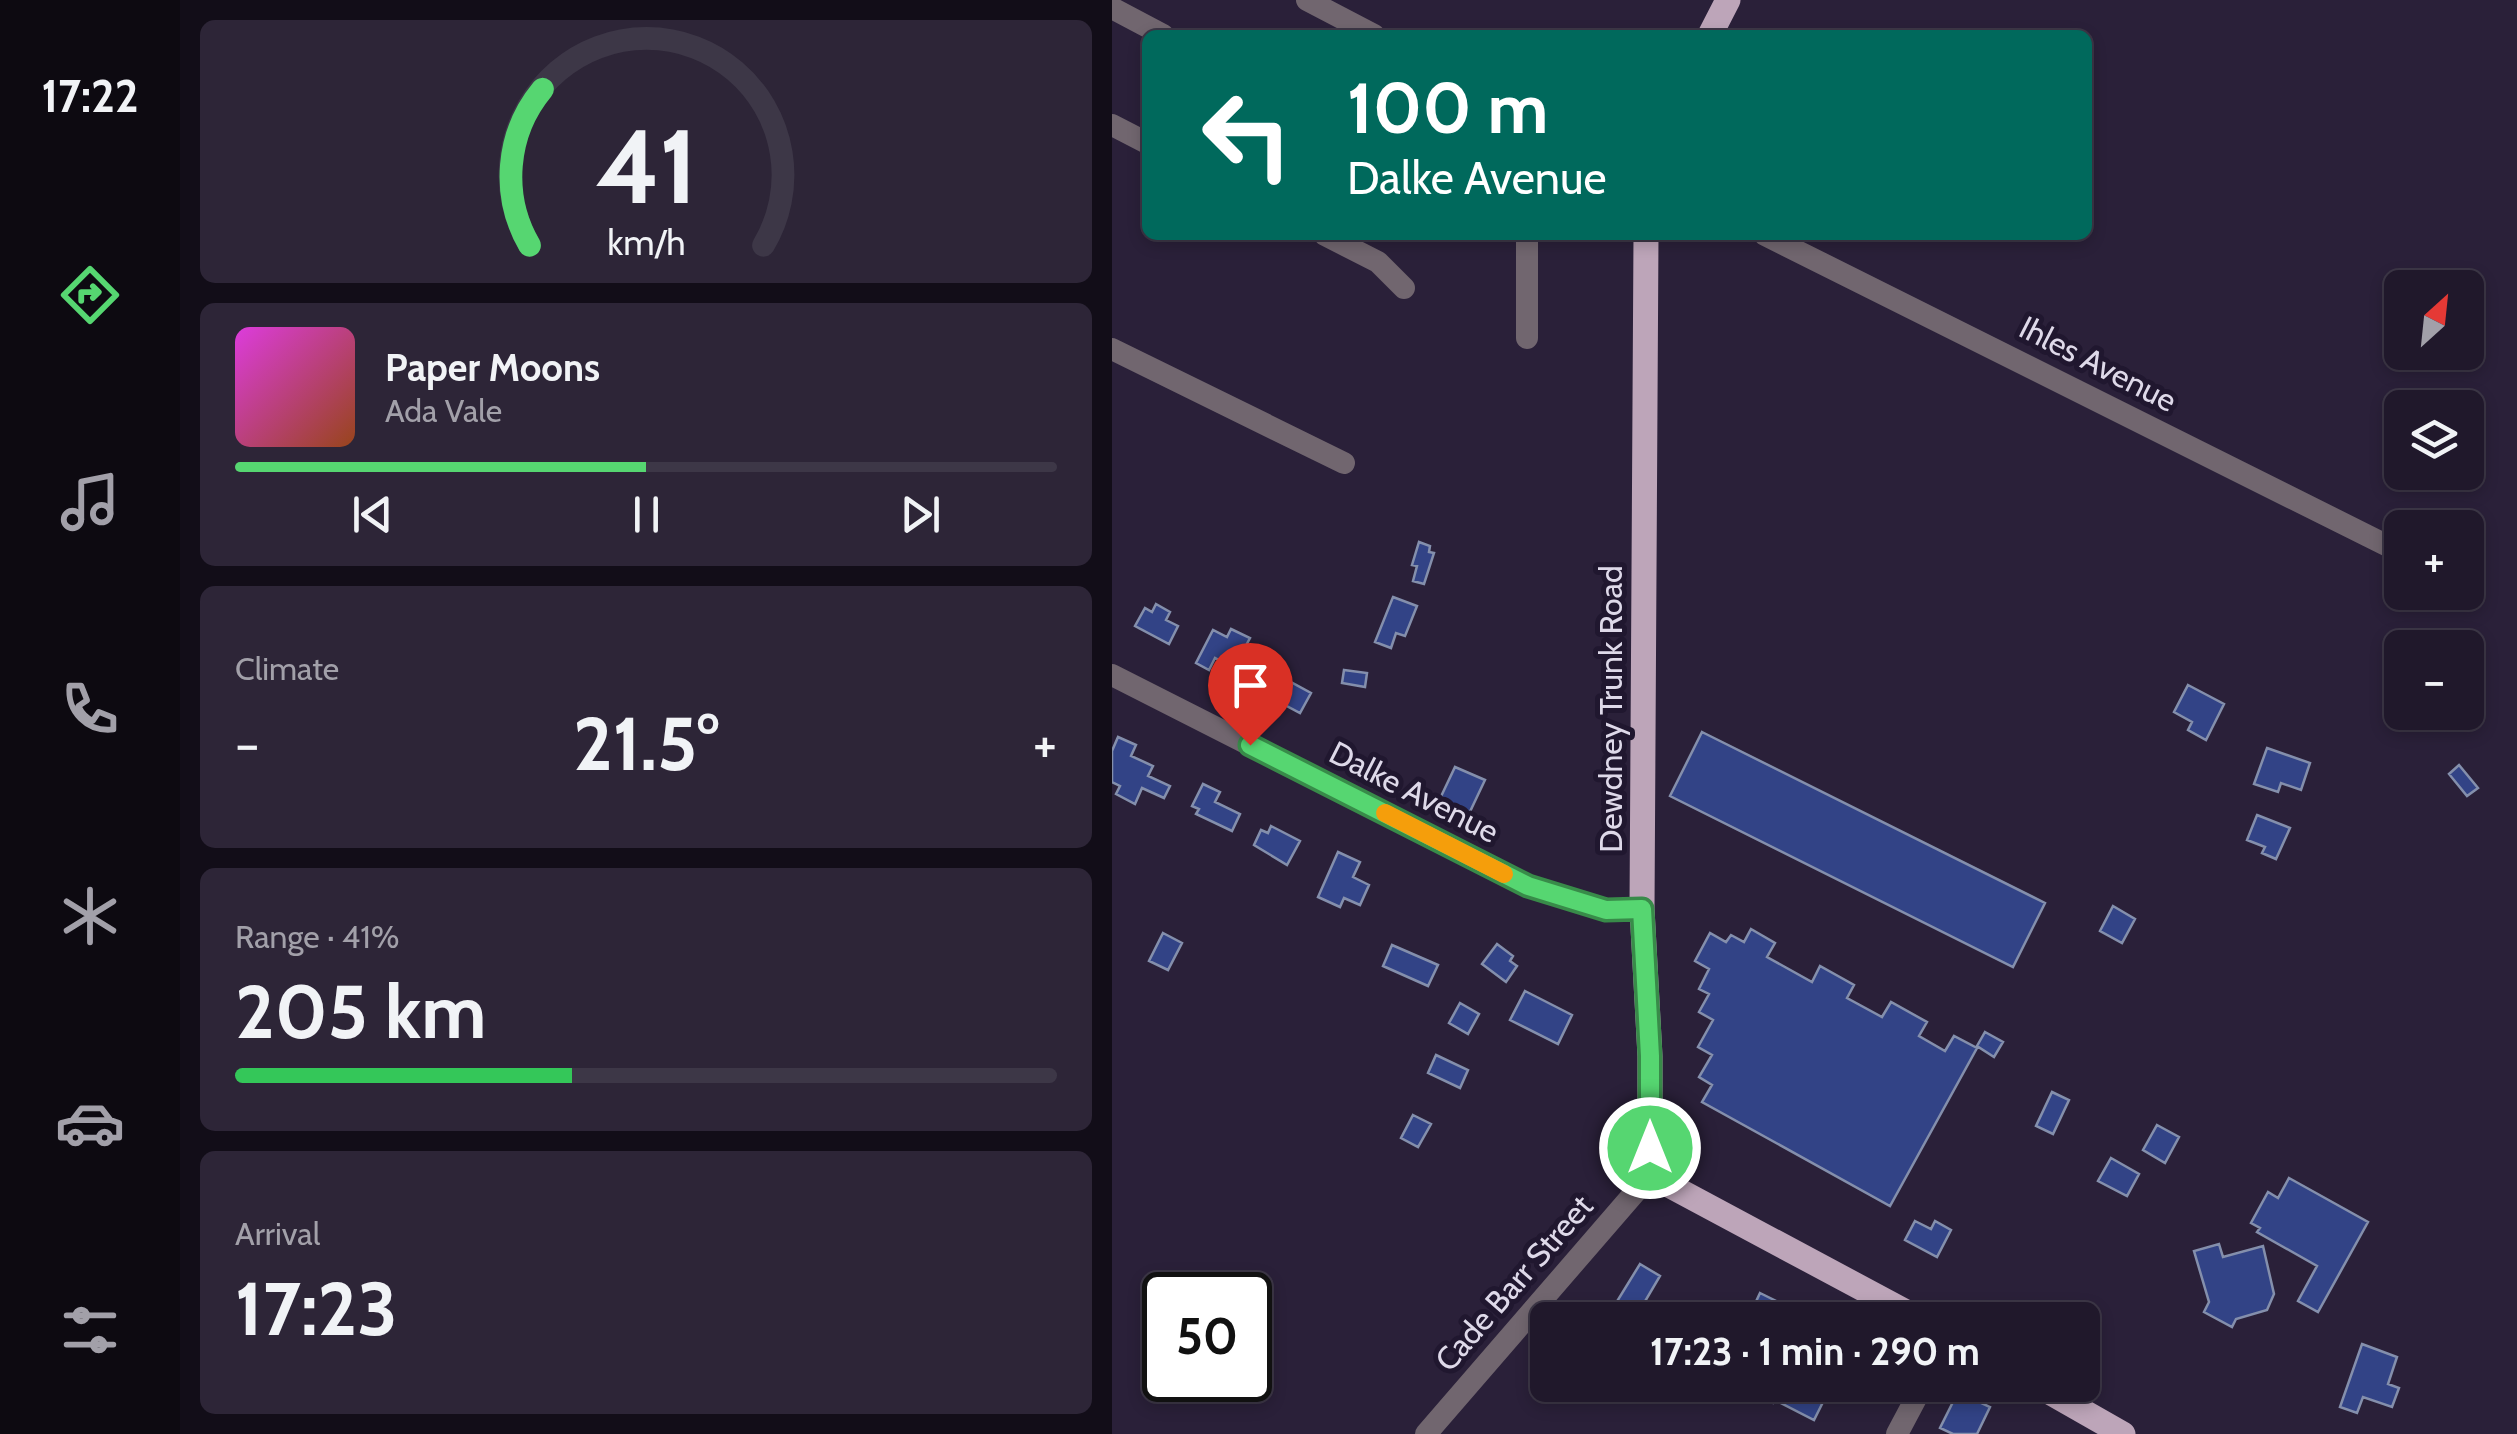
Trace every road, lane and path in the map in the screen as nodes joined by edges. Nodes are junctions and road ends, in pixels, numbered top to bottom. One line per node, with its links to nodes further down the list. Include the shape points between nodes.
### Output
1 (1307, 0): 5 (street)
2 (1728, 0): 6 (main road)
3 (1112, 8): 4 (street)
4 (1154, 30)
5 (1364, 30)
6 (1713, 30)
7 (1112, 125): 8 (street)
8 (1142, 140)
9 (1346, 240): 13 (street)
10 (1527, 240): 15 (street)
11 (1646, 240): 20 (main road, Dewdney Trunk Road)
12 (1775, 240): 18 (street, Ihles Avenue)
13 (1371, 246): 14 (street)
14 (1404, 288)
15 (1527, 338)
16 (1112, 349): 17 (street)
17 (1344, 463)
18 (2384, 543)
19 (1112, 675): 20 (street, Dalke Avenue, via 1528,886 1606,910)
20 (1642, 909): 21 (main road, Dewdney Trunk Road)
21 (1650, 1175): 22 (main road); 25 (street, Cade Barr Street)
22 (1888, 1302)
23 (1914, 1402): 26 (street)
24 (2067, 1402): 27 (main road)
25 (1426, 1434)
26 (1897, 1434)
27 (2123, 1434)

